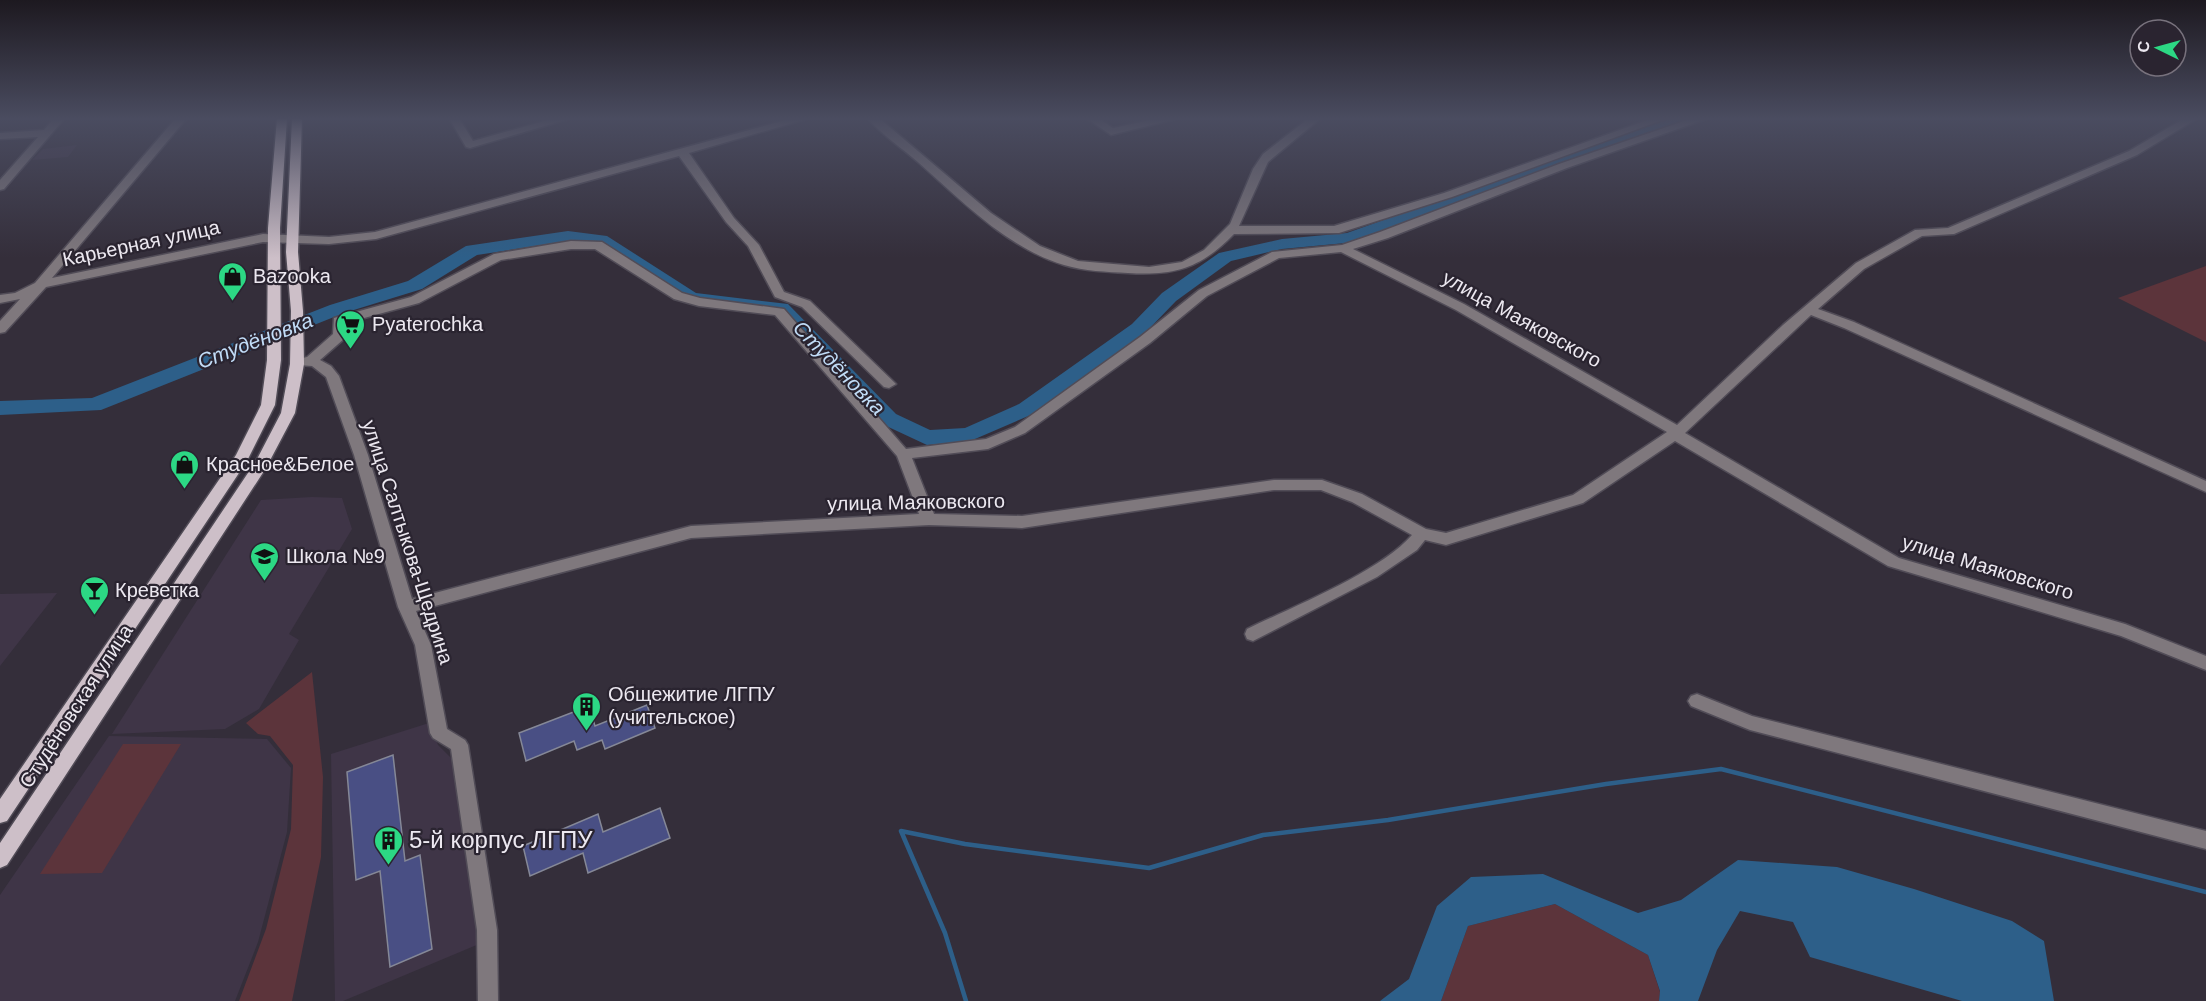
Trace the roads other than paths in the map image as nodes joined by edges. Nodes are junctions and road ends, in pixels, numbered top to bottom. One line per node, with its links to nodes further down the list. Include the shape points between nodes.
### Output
1 (19, 165): 12 (street)
2 (141, 165): 20 (street)
3 (279, 165): 15 (main road)
4 (295, 165): 13 (main road)
5 (628, 165): 16 (street, Карьерная улица, via 376,235 350,239)
6 (691, 165): 25 (street, via 730,220 753,245 779,294 806,304)
7 (928, 165): 14 (street, via 1003,228 1061,260 1124,270 1181,268 1193,264)
8 (1262, 165): 14 (street)
9 (1533, 165): 14 (street, via 1335,231)
10 (1567, 165): 17 (street)
11 (2106, 165): 22 (street, улица Маяковского, via 1950,231 1919,233 1860,266)
12 (0, 187)
13 (293, 224): 15 (main road); 16 (main road)
14 (1232, 230)
15 (274, 232): 16 (street, Карьерная улица); 19 (main road); 20 (street, Карьерная улица)
16 (293, 238): 18 (main road)
17 (1343, 248): 26 (street, улица Маяковского, via 1460,307); 27 (street, via 1276,255 1203,293 1145,340 1020,429 988,444)
18 (292, 252): 19 (main road, via 279,250); 24 (main road, Студёновская улица)
19 (273, 257): 35 (main road, Студёновская улица, via 274,360 268,405 242,457)
20 (42, 284): 21 (street, Карьерная улица, via 18,296); 23 (street)
21 (0, 299)
22 (1809, 310): 26 (street, улица Маяковского); 28 (street)
23 (0, 329)
24 (302, 360): 27 (street, via 340,335 339,321 415,300 498,257 572,245 598,245 678,296 778,312); 31 (street, улица Салтыкова-Щедрина, via 324,366 332,376 361,454); 37 (main road, Студёновская улица, via 288,412 270,449)
25 (889, 384)
26 (1677, 433): 30 (street, улица Маяковского, via 1578,499 1446,539); 33 (street, улица Маяковского, via 1894,562 2125,631)
27 (903, 454): 29 (street)
28 (2206, 487)
29 (929, 519): 30 (street, улица Маяковского, via 1022,522 1274,486 1322,485 1358,498); 31 (street, улица Маяковского, via 691,532)
30 (1422, 534): 32 (street, via 1417,543 1394,560)
31 (406, 607): 38 (street, улица Салтыкова-Щедрина, via 423,645 440,733 459,744 487,930)
32 (1253, 634)
33 (2206, 663)
34 (1697, 701): 36 (street, via 1750,723)
35 (0, 815)
36 (2206, 840)
37 (0, 859)
38 (488, 1001)

